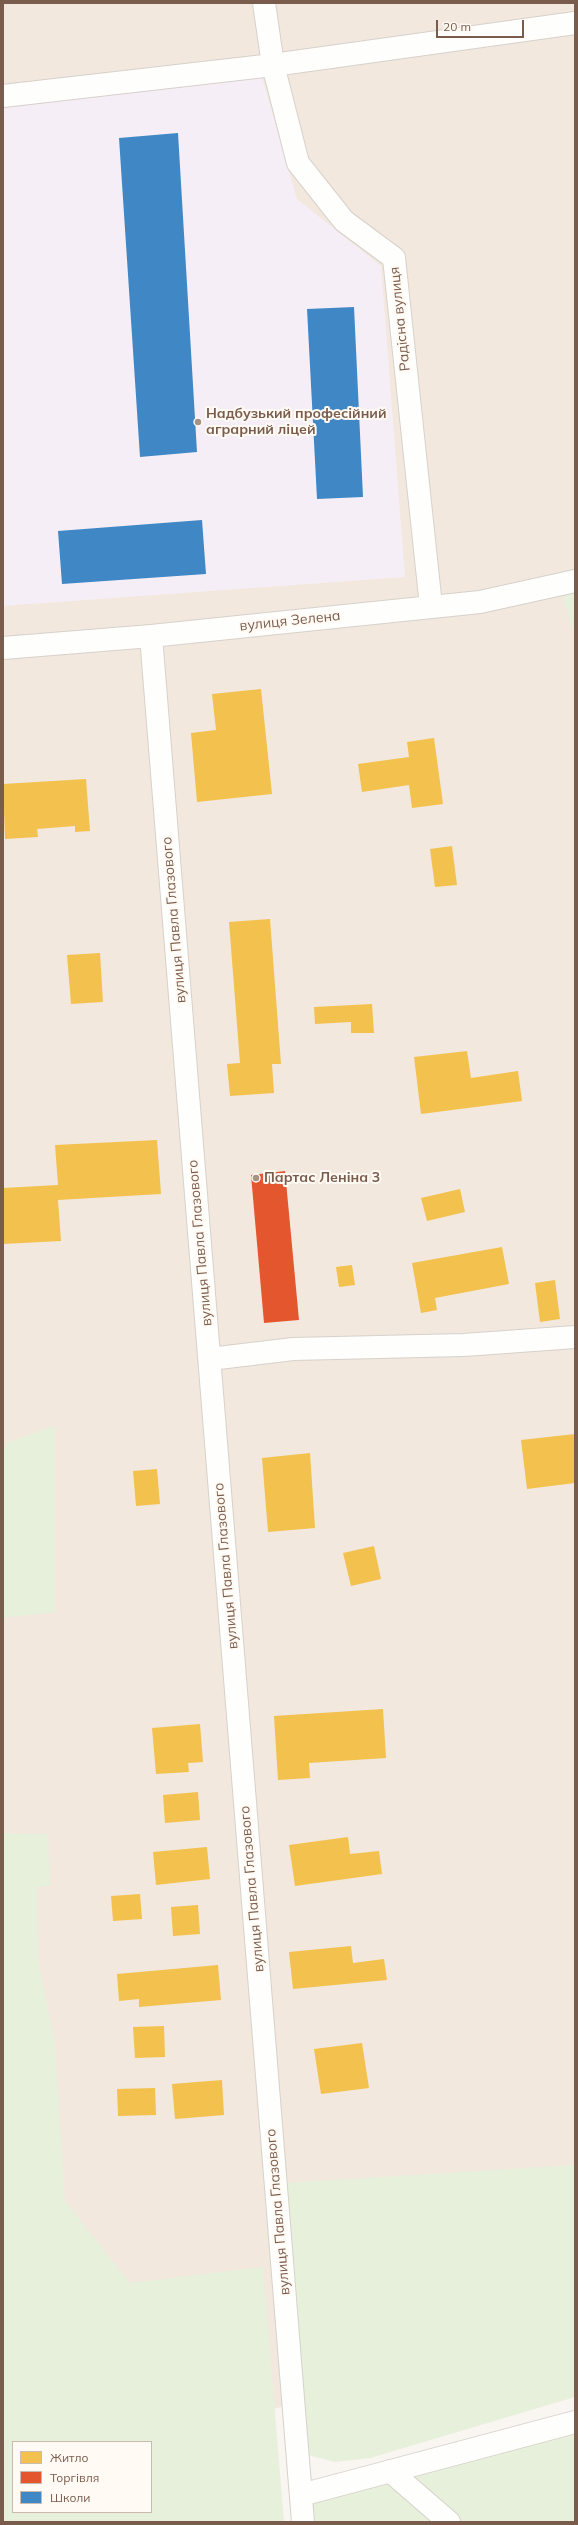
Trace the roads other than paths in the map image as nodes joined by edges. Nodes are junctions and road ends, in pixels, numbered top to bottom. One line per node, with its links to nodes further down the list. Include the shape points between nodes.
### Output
1 (264, 3): 3 (street, Радісна вулиця)
2 (575, 23): 3 (street)
3 (273, 65): 4 (street); 6 (street, Радісна вулиця, via 298,163 344,221 394,258)
4 (3, 96)
5 (575, 581): 6 (street, вулиця Зелена, via 480,602)
6 (431, 606): 7 (street, вулиця Зелена)
7 (151, 636): 8 (street, вулиця Зелена); 10 (street, вулиця Павла Глазового)
8 (3, 648)
9 (575, 1337): 10 (street, via 464,1345 293,1349)
10 (210, 1359): 13 (street, вулиця Павла Глазового)
11 (575, 2422): 12 (street)
12 (390, 2471): 13 (street); 15 (street)
13 (301, 2495): 14 (street, вулиця Павла Глазового)
14 (303, 2522)
15 (449, 2522)

